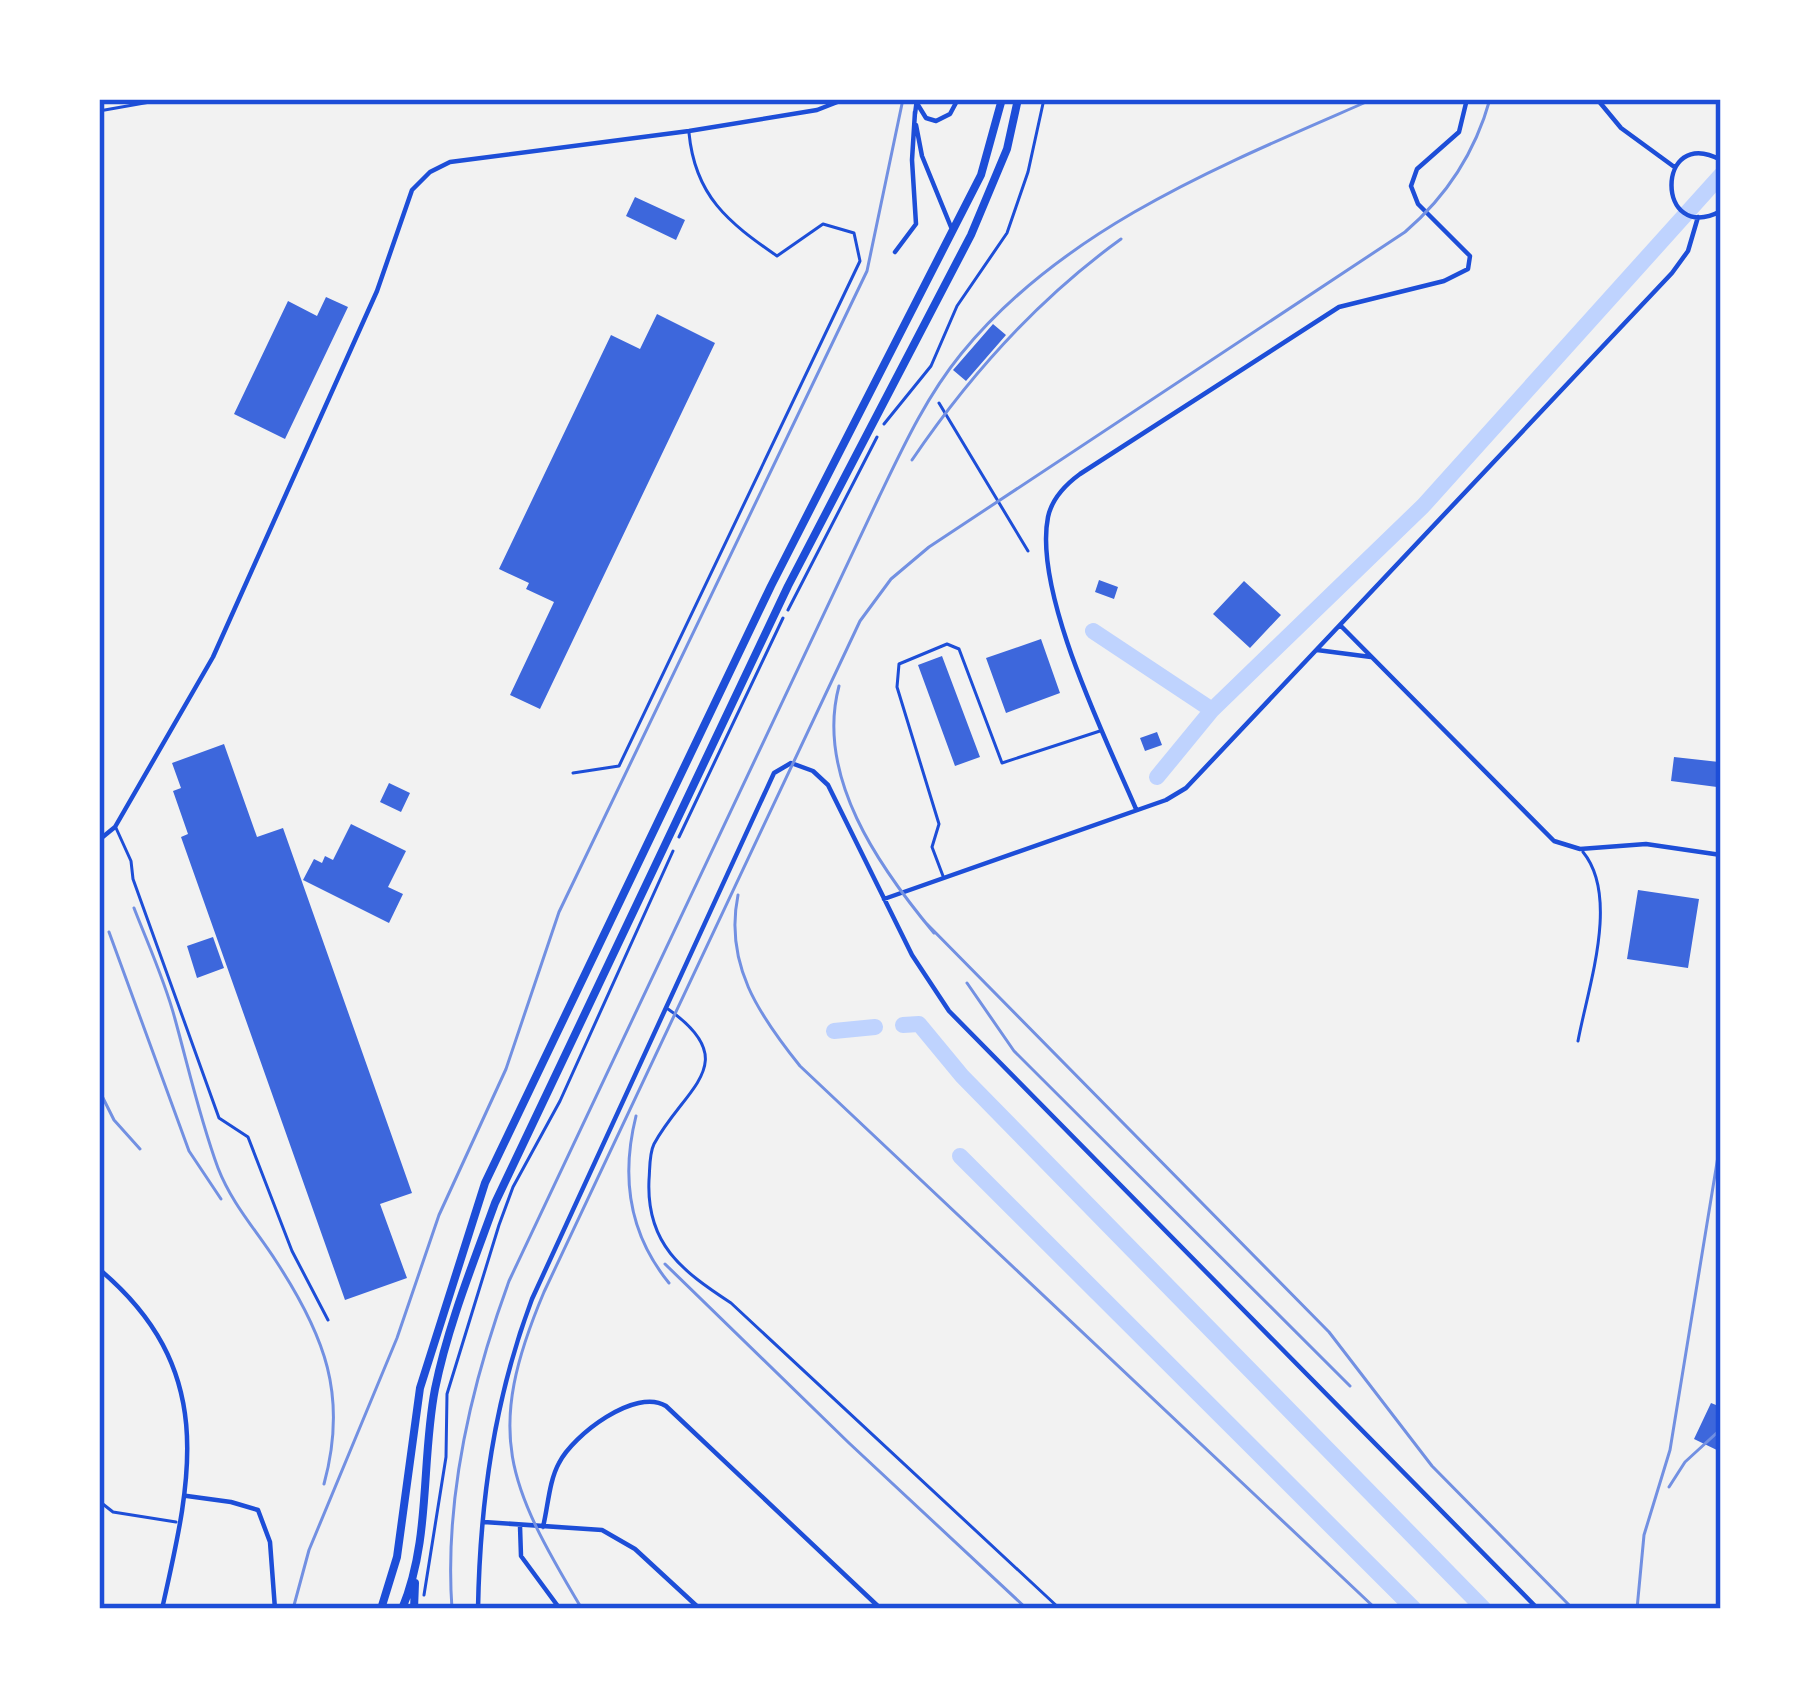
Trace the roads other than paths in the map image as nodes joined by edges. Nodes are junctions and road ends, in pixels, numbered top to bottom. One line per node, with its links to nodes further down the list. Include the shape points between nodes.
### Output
1 (845, 99): 9 (street)
2 (917, 99): 3 (street, via 936,121); 8 (street)
3 (958, 99)
4 (1002, 99): 16 (main road, via 987,158)
5 (1018, 99): 40 (main road, via 1007,149 970,235 788,586 495,1203 436,1388)
6 (1597, 99): 12 (street, via 1621,128)
7 (1467, 102): 21 (street, via 1459,133 1417,169 1411,187 1471,260 1468,269 1339,307 1062,489 1047,523 1052,575 1062,626)
8 (915, 112): 10 (street); 13 (street)
9 (689, 131): 22 (lane, via 692,169 731,225 777,256 823,224 854,233 860,261 619,766); 24 (street, via 450,162 412,190 377,291 213,657)
10 (921, 142): 13 (street); 16 (street)
11 (1718, 158): 12 (street, via 1693,154)
12 (1676, 167): 15 (street, via 1670,192)
13 (913, 179): 17 (street, via 915,227)
14 (1721, 211): 15 (street)
15 (1698, 218): 18 (street, via 1672,273)
16 (952, 233): 43 (main road, via 771,586 485,1183 420,1388 397,1556)
17 (895, 252)
18 (1340, 625): 19 (street); 20 (street)
19 (1316, 650): 20 (street); 23 (street, via 1186,788)
20 (1371, 657): 26 (street, via 1554,841)
21 (1102, 730): 23 (street); 28 (lane, via 1002,763 958,649 947,644 899,664 897,687 939,824 932,847)
22 (573, 773)
23 (1136, 809): 28 (street)
24 (115, 827): 25 (street); 33 (lane, via 219,1118 248,1137)
25 (99, 841)
26 (1580, 849): 27 (street, via 1646,844); 31 (lane, via 1594,865 1603,901)
27 (1721, 855)
28 (944, 877): 29 (street)
29 (884, 899): 30 (street, via 828,785 805,766 782,765); 51 (street, via 949,1012)
30 (667, 1008): 36 (street, via 515,1343 492,1430); 50 (lane, via 700,1036 707,1054 705,1075 652,1148 655,1233 688,1275 731,1303)
31 (1578, 1041)
32 (99, 1269): 34 (street, via 158,1338 184,1398)
33 (328, 1320)
34 (187, 1496): 37 (street); 42 (street, via 258,1510 270,1542)
35 (99, 1501): 37 (lane, via 112,1512)
36 (484, 1522): 38 (street); 46 (street)
37 (182, 1523): 41 (street)
38 (520, 1526): 39 (street); 47 (street, via 521,1556)
39 (544, 1527): 48 (street, via 602,1530); 49 (street, via 557,1465 578,1438 656,1400)
40 (417, 1558): 44 (main road); 45 (main road)
41 (162, 1609)
42 (275, 1609)
43 (381, 1609)
44 (402, 1609)
45 (418, 1609)
46 (478, 1609)
47 (560, 1609)
48 (700, 1609)
49 (881, 1609)
50 (1060, 1609)
51 (1538, 1609)

